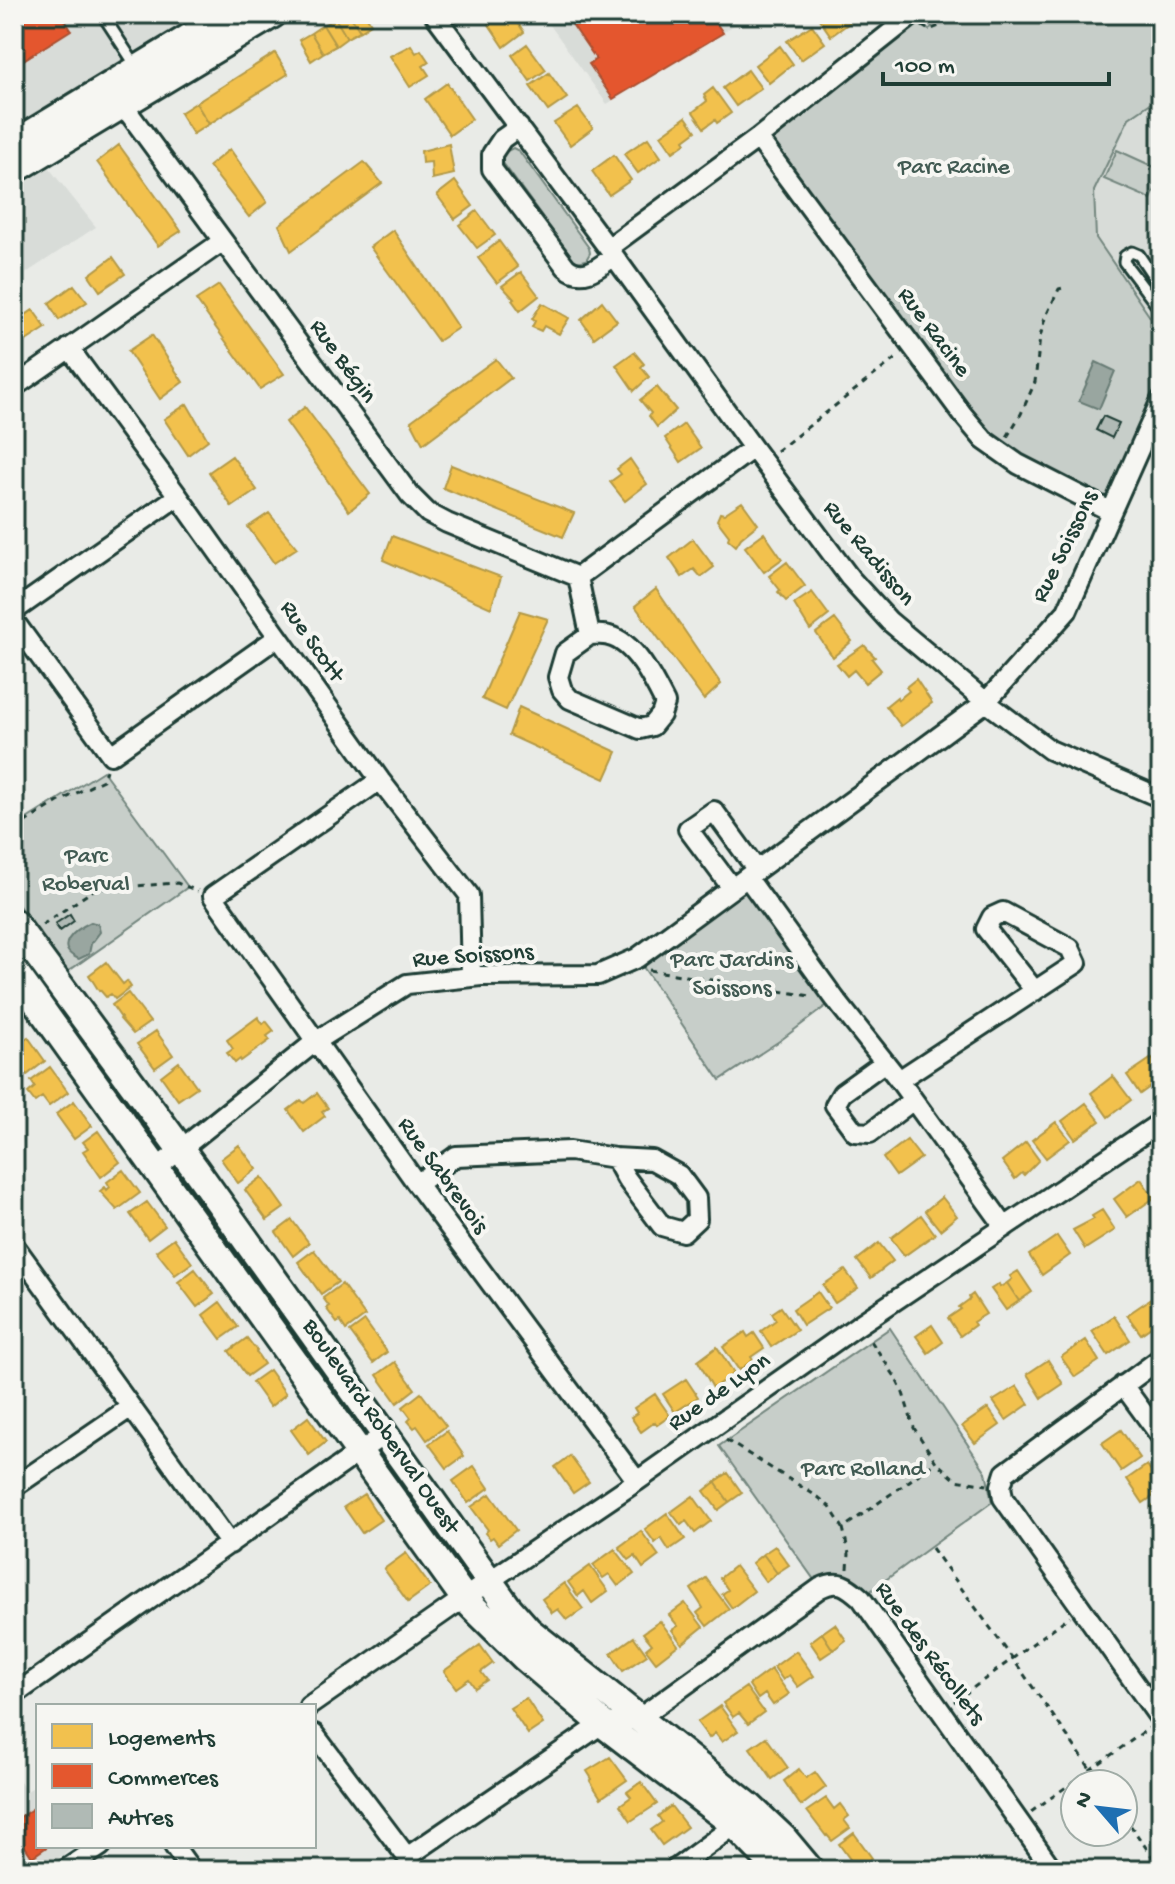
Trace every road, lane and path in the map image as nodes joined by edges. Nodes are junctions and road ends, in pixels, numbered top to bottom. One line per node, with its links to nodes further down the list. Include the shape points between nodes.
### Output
1 (73, 14): 8 (path)
2 (102, 14): 9 (lane)
3 (228, 14): 9 (street)
4 (273, 14): 10 (street)
5 (434, 14): 11 (street, Rue Radisson)
6 (952, 14): 7 (path, via 929,30)
7 (910, 16): 12 (street)
8 (64, 19)
9 (138, 69): 13 (street)
10 (123, 105): 14 (street); 15 (street, Rue Bégin)
11 (519, 127): 16 (street, Rue Radisson); 16 (street, via 492,154 492,169 573,273 598,268)
12 (758, 138): 16 (street); 20 (street, Rue Racine)
13 (14, 144)
14 (14, 170)
15 (223, 241): 21 (street); 28 (street, Rue Bégin, via 428,513)
16 (611, 252): 24 (street, Rue Radisson)
17 (1063, 288): 25 (path, via 1042,327 1035,382)
18 (1161, 288): 19 (lane, via 1139,255 1125,256 1124,262)
19 (1161, 311)
20 (912, 346): 24 (path, via 776,451); 25 (street, Rue Racine, via 963,415)
21 (69, 348): 22 (street); 26 (street, Rue Scott)
22 (14, 387)
23 (1161, 400): 27 (street, Rue Soissons)
24 (753, 448): 28 (street); 33 (street, Rue Radisson, via 850,578 889,621)
25 (997, 449): 27 (street, Rue Racine)
26 (178, 496): 29 (street); 32 (street, Rue Scott)
27 (1110, 511): 33 (street, Rue Soissons, via 1067,611)
28 (578, 577): 31 (street)
29 (14, 611)
30 (14, 621): 34 (street)
31 (590, 635): 31 (street, via 565,653 558,677 562,690 570,699 640,729 652,726 665,703 652,675 623,642)
32 (278, 637): 34 (street); 35 (street, Rue Scott)
33 (986, 702): 36 (street, Rue Radisson, via 1050,750); 38 (street, Rue Soissons)
34 (111, 755): 37 (path, via 103,780)
35 (380, 780): 39 (street); 43 (street, Rue Scott, via 469,895)
36 (1161, 798)
37 (14, 829)
38 (746, 878): 41 (street, Rue Soissons); 45 (street)
39 (213, 896): 40 (path, via 177,883 95,887); 46 (street, Rue Sabrevois)
40 (23, 927): 51 (street, Boulevard Roberval Ouest)
41 (633, 960): 43 (street, Rue Soissons, via 598,975); 45 (path, via 641,969)
42 (14, 971): 53 (street, Boulevard Roberval Ouest)
43 (471, 977): 46 (street, Rue Soissons, via 407,984)
44 (1035, 991): 44 (street, via 986,929 992,917 1003,912 1070,948 1077,963); 48 (street)
45 (835, 999): 47 (street)
46 (315, 1042): 51 (street, Rue Soissons); 54 (street, Rue Sabrevois)
47 (885, 1062): 48 (street); 49 (street, via 842,1093 835,1105 855,1132 870,1133)
48 (899, 1080): 49 (street)
49 (913, 1100): 55 (street)
50 (1161, 1122): 55 (street, Rue de Lyon)
51 (181, 1149): 53 (street, Rue Soissons); 62 (street, Boulevard Roberval Ouest)
52 (615, 1158): 52 (street, via 662,1226 683,1232 697,1219 696,1198 679,1175 652,1160); 54 (street, via 570,1151 456,1156)
53 (156, 1169): 65 (street, Boulevard Roberval Ouest)
54 (417, 1184): 67 (street, Rue Sabrevois)
55 (1005, 1227): 67 (street, Rue de Lyon)
56 (14, 1245): 57 (street)
57 (22, 1272): 61 (street)
58 (871, 1341): 66 (path, via 894,1375 914,1428)
59 (1161, 1358): 60 (street)
60 (1123, 1385): 63 (street); 76 (street, via 1005,1473 1001,1486 1003,1498)
61 (131, 1407): 69 (street); 71 (street)
62 (385, 1434): 65 (street); 74 (street, Boulevard Roberval Ouest)
63 (1161, 1437)
64 (726, 1440): 70 (path, via 818,1497)
65 (359, 1452): 71 (street); 75 (street, Boulevard Roberval Ouest)
66 (936, 1462): 68 (path, via 956,1480); 70 (path)
67 (637, 1481): 74 (street, Rue de Lyon)
68 (989, 1485)
69 (14, 1487)
70 (843, 1528): 73 (path)
71 (230, 1544): 78 (street)
72 (932, 1548): 77 (path)
73 (847, 1577)
74 (489, 1582): 75 (street, Rue de Lyon); 81 (street, Boulevard Roberval Ouest, via 529,1631)
75 (464, 1598): 79 (street, Rue de Lyon); 83 (street, Boulevard Roberval Ouest)
76 (1081, 1608): 77 (path); 82 (street)
77 (1013, 1659): 80 (path); 85 (path)
78 (14, 1695)
79 (312, 1704)
80 (942, 1712): 81 (street, Rue des Récollets, via 861,1598 832,1582); 88 (street, Rue des Récollets)
81 (638, 1719): 83 (street, Rue des Récollets); 98 (street, Boulevard Roberval Ouest, via 750,1807)
82 (1161, 1720): 86 (path)
83 (603, 1724): 84 (street, via 407,1857); 89 (street, Boulevard Roberval Ouest)
84 (316, 1737)
85 (1090, 1768)
86 (1092, 1768)
87 (1059, 1792): 88 (path)
88 (1018, 1821): 99 (street, Rue des Récollets)
89 (735, 1825): 96 (street); 97 (street, Boulevard Roberval Ouest)
90 (1139, 1838): 93 (path)
91 (98, 1848): 94 (street)
92 (175, 1848): 95 (street)
93 (1161, 1869)
94 (65, 1870)
95 (191, 1870)
96 (674, 1870)
97 (779, 1870)
98 (810, 1870)
99 (1053, 1870)

